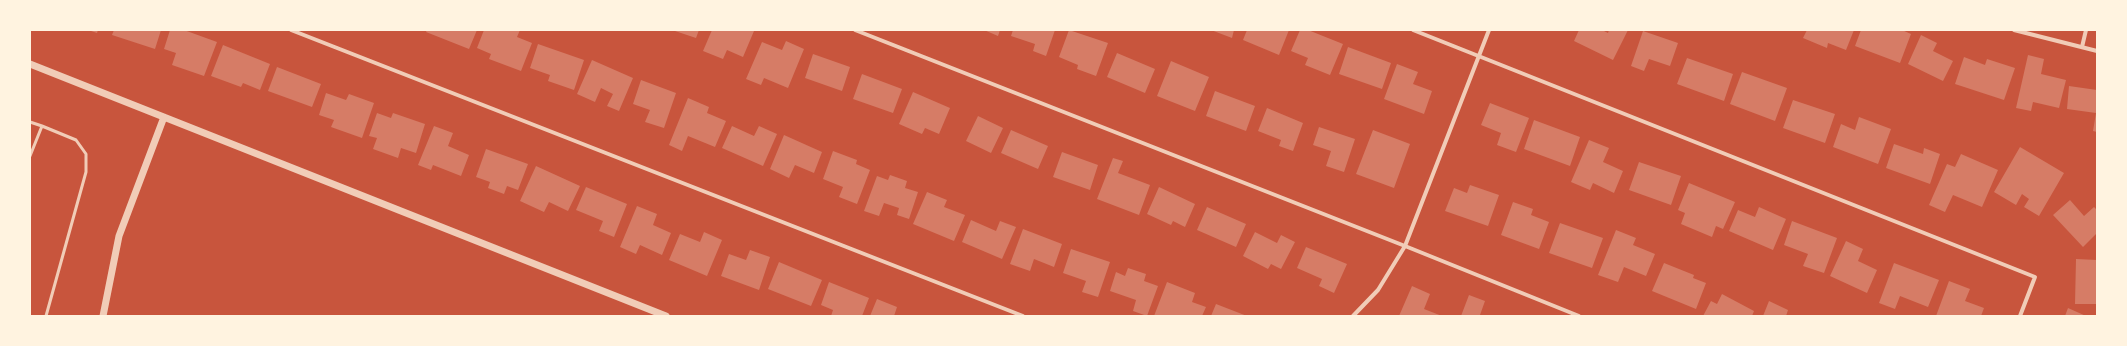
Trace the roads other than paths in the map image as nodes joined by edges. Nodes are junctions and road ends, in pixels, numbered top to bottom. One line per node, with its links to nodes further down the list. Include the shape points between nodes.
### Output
1 (290, 30): 19 (street)
2 (855, 30): 15 (street)
3 (1413, 30): 9 (street)
4 (1489, 30): 9 (street)
5 (2014, 30): 7 (street)
6 (2086, 30): 7 (street)
7 (2082, 47): 8 (street)
8 (2097, 51)
9 (1479, 56): 15 (street); 22 (street, via 2035,276)
10 (30, 64): 11 (street)
11 (164, 117): 17 (street, via 119,236); 18 (street)
12 (30, 122): 13 (lane)
13 (42, 126): 14 (lane); 16 (lane, via 76,140 86,154 86,172)
14 (30, 156)
15 (1405, 246): 20 (street, via 1378,290); 21 (street)
16 (46, 316)
17 (103, 316)
18 (666, 316)
19 (1023, 316)
20 (1353, 316)
21 (1579, 316)
22 (2020, 316)

